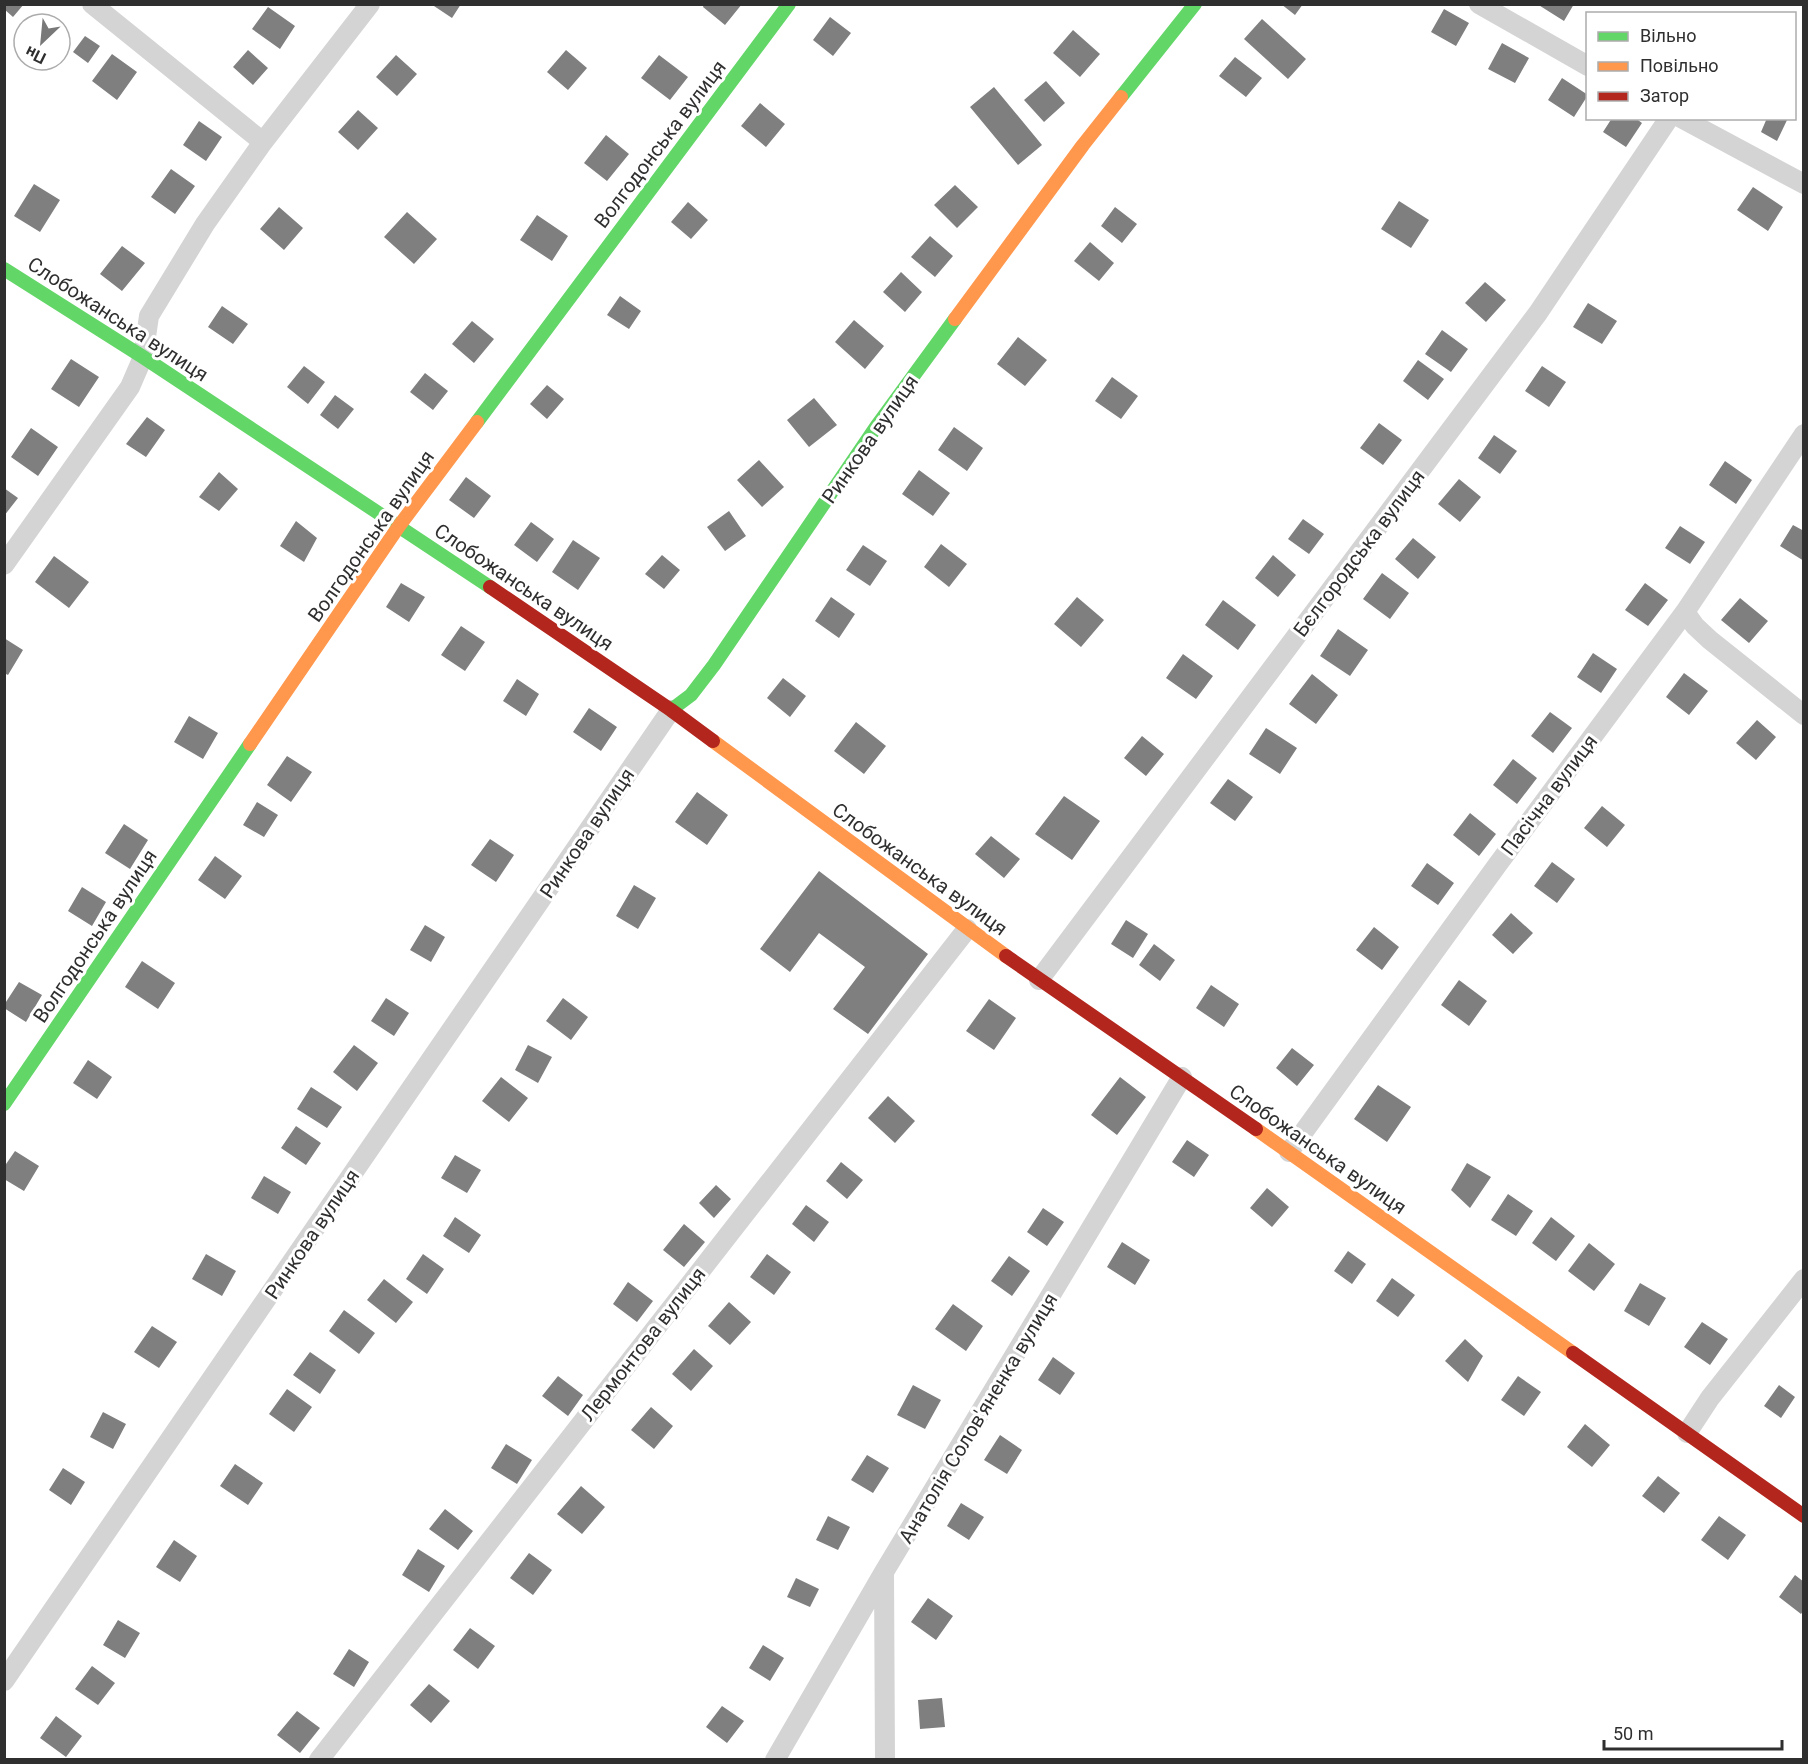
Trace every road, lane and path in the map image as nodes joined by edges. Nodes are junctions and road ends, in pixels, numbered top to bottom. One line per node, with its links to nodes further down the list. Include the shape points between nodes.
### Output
1 (92, 4): 9 (street)
2 (370, 4): 9 (street)
3 (789, 4): 14 (street, Волгодонська вулиця)
4 (1195, 4): 17 (street, Ринкова вулиця, via 1083,145 876,427 691,695)
5 (1479, 4): 6 (street)
6 (1586, 65)
7 (1668, 120): 20 (street, Бєлгородська вулиця, via 1538,313)
8 (1685, 120): 10 (street)
9 (263, 142): 12 (street, via 149,316)
10 (1803, 184)
11 (4, 268): 12 (street, Слобожанська вулиця)
12 (143, 357): 14 (street, Слобожанська вулиця); 15 (street, via 130,387)
13 (1803, 434): 16 (street, Пасічна вулиця)
14 (399, 526): 17 (street, Слобожанська вулиця); 22 (street, Волгодонська вулиця)
15 (4, 565)
16 (1685, 612): 18 (street, via 1710,640); 23 (street, Пасічна вулиця)
17 (671, 710): 19 (street, Слобожанська вулиця); 28 (street, Ринкова вулиця)
18 (1803, 715)
19 (966, 929): 20 (street, Слобожанська вулиця); 29 (street, Лермонтова вулиця)
20 (1039, 980): 21 (street, Слобожанська вулиця)
21 (1182, 1077): 23 (street, Слобожанська вулиця); 27 (street, Анатолія Солов'яненка вулиця)
22 (4, 1104)
23 (1289, 1152): 25 (street, Слобожанська вулиця)
24 (1803, 1280): 25 (street)
25 (1687, 1433): 26 (street, Слобожанська вулиця)
26 (1803, 1516)
27 (884, 1572): 30 (street, Анатолія Солов'яненка вулиця); 31 (street)
28 (4, 1681)
29 (320, 1760)
30 (775, 1760)
31 (885, 1760)

